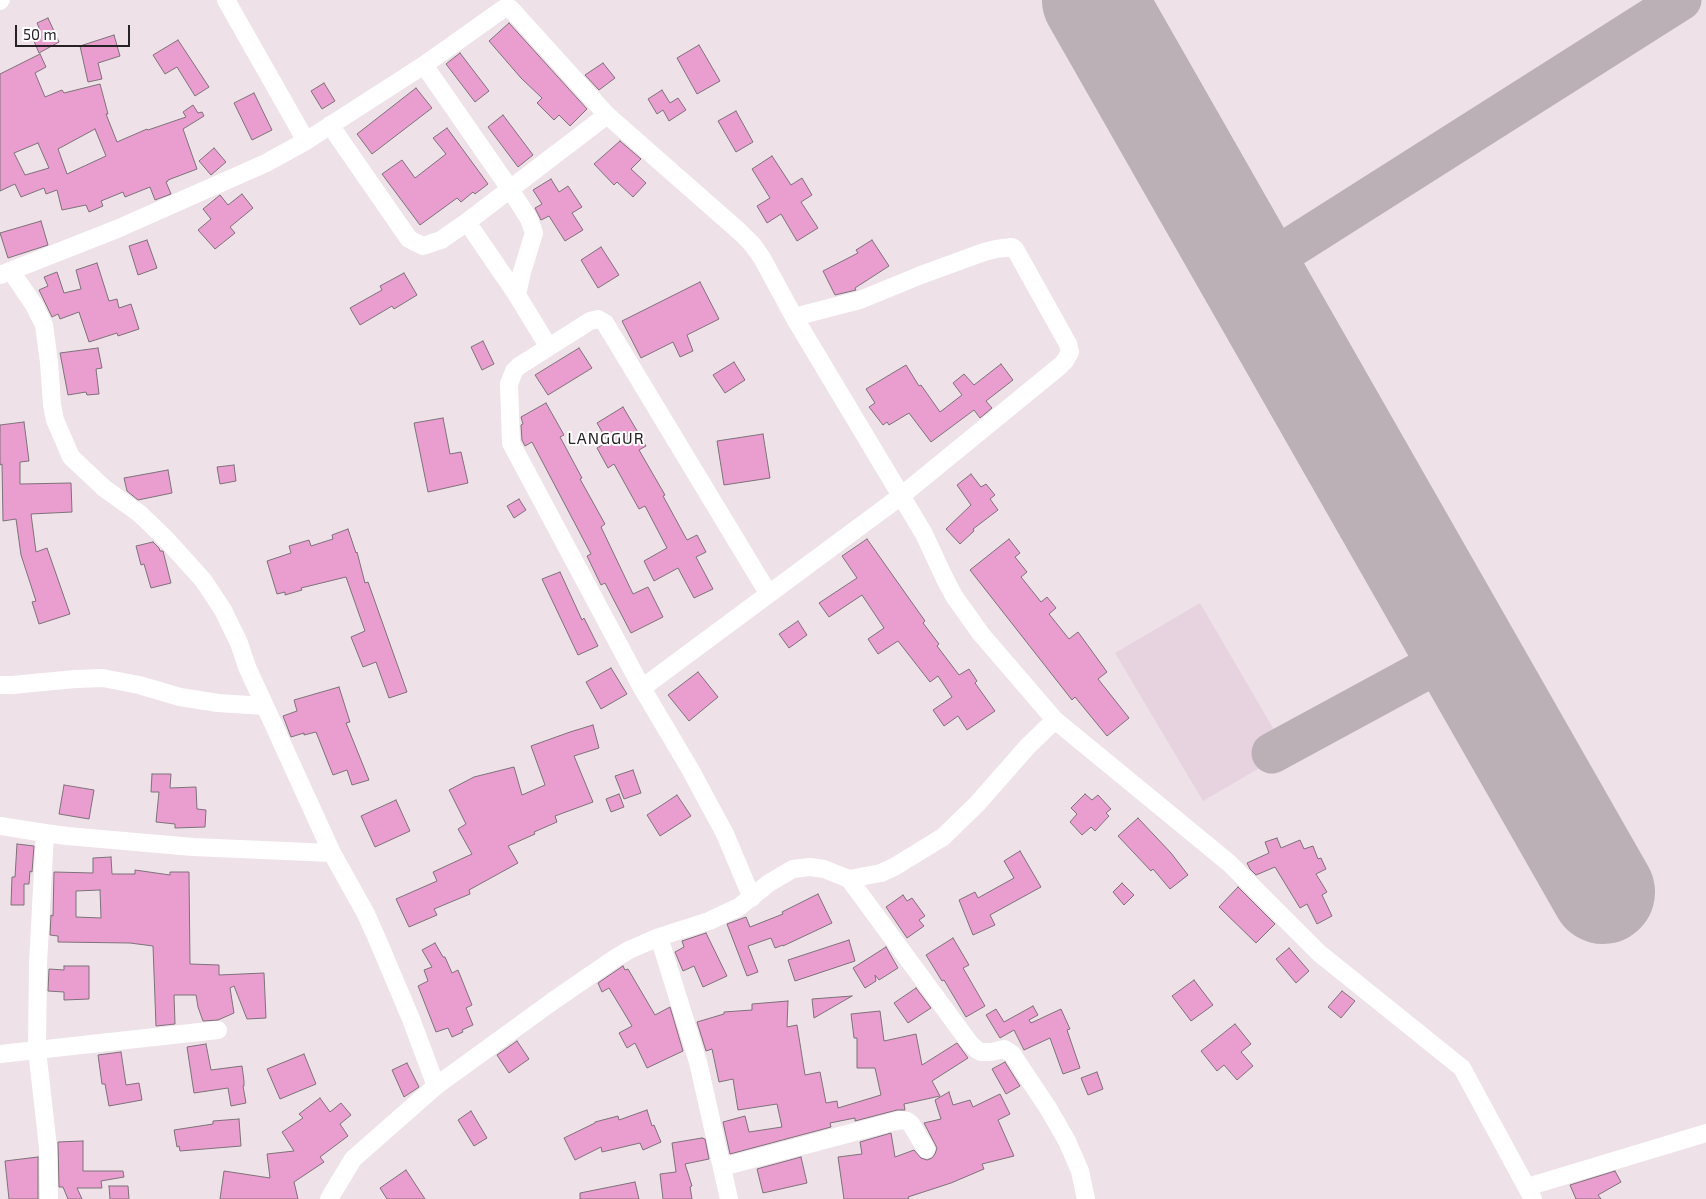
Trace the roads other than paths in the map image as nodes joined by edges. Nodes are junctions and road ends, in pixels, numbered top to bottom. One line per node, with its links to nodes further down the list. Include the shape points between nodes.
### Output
1 (226, 0): 5 (street)
2 (424, 65): 3 (street, via 508,7); 4 (street); 6 (street)
3 (607, 115): 6 (street); 10 (street, via 752,244)
4 (330, 125): 5 (street); 7 (street, via 409,238 424,246 433,244)
5 (306, 141): 8 (street, via 117,230)
6 (510, 189): 7 (street); 9 (street, via 530,219 534,233)
7 (467, 222): 9 (street)
8 (5, 273): 16 (street, via 26,290 44,325 52,406 72,458 104,488 140,514 203,580 239,643)
9 (517, 295): 11 (street)
10 (794, 317): 12 (street); 12 (street, via 860,300 984,252 1008,247 1015,249 1070,352 1060,366)
11 (548, 346): 13 (street, via 594,319 605,324); 15 (street, via 519,366 511,377 511,443)
12 (901, 496): 13 (street); 17 (street, via 966,614)
13 (768, 593): 15 (street)
14 (0, 685): 16 (street, via 103,678 180,697)
15 (642, 688): 22 (street, via 725,834)
16 (264, 706): 20 (street)
17 (1055, 720): 21 (street, via 943,837 881,873); 31 (street, via 1229,863 1318,953 1462,1068)
18 (0, 826): 19 (street)
19 (46, 833): 20 (street, via 193,848); 25 (street, via 38,964)
20 (332, 853): 27 (street, via 378,940)
21 (849, 879): 22 (street, via 824,869 793,869); 35 (street, via 969,1042 981,1052 1004,1049 1012,1054 1068,1141 1080,1171)
22 (752, 898): 23 (street, via 709,921)
23 (659, 937): 27 (street, via 614,959); 30 (street, via 698,1062)
24 (218, 1030): 25 (street)
25 (37, 1050): 26 (street); 32 (street, via 48,1146)
26 (0, 1054)
27 (436, 1086): 33 (street, via 353,1159)
28 (1706, 1133): 31 (street)
29 (926, 1149): 30 (street, via 911,1124 900,1120)
30 (722, 1167): 34 (street)
31 (1530, 1193)
32 (49, 1199)
33 (329, 1199)
34 (730, 1199)
35 (1086, 1199)

